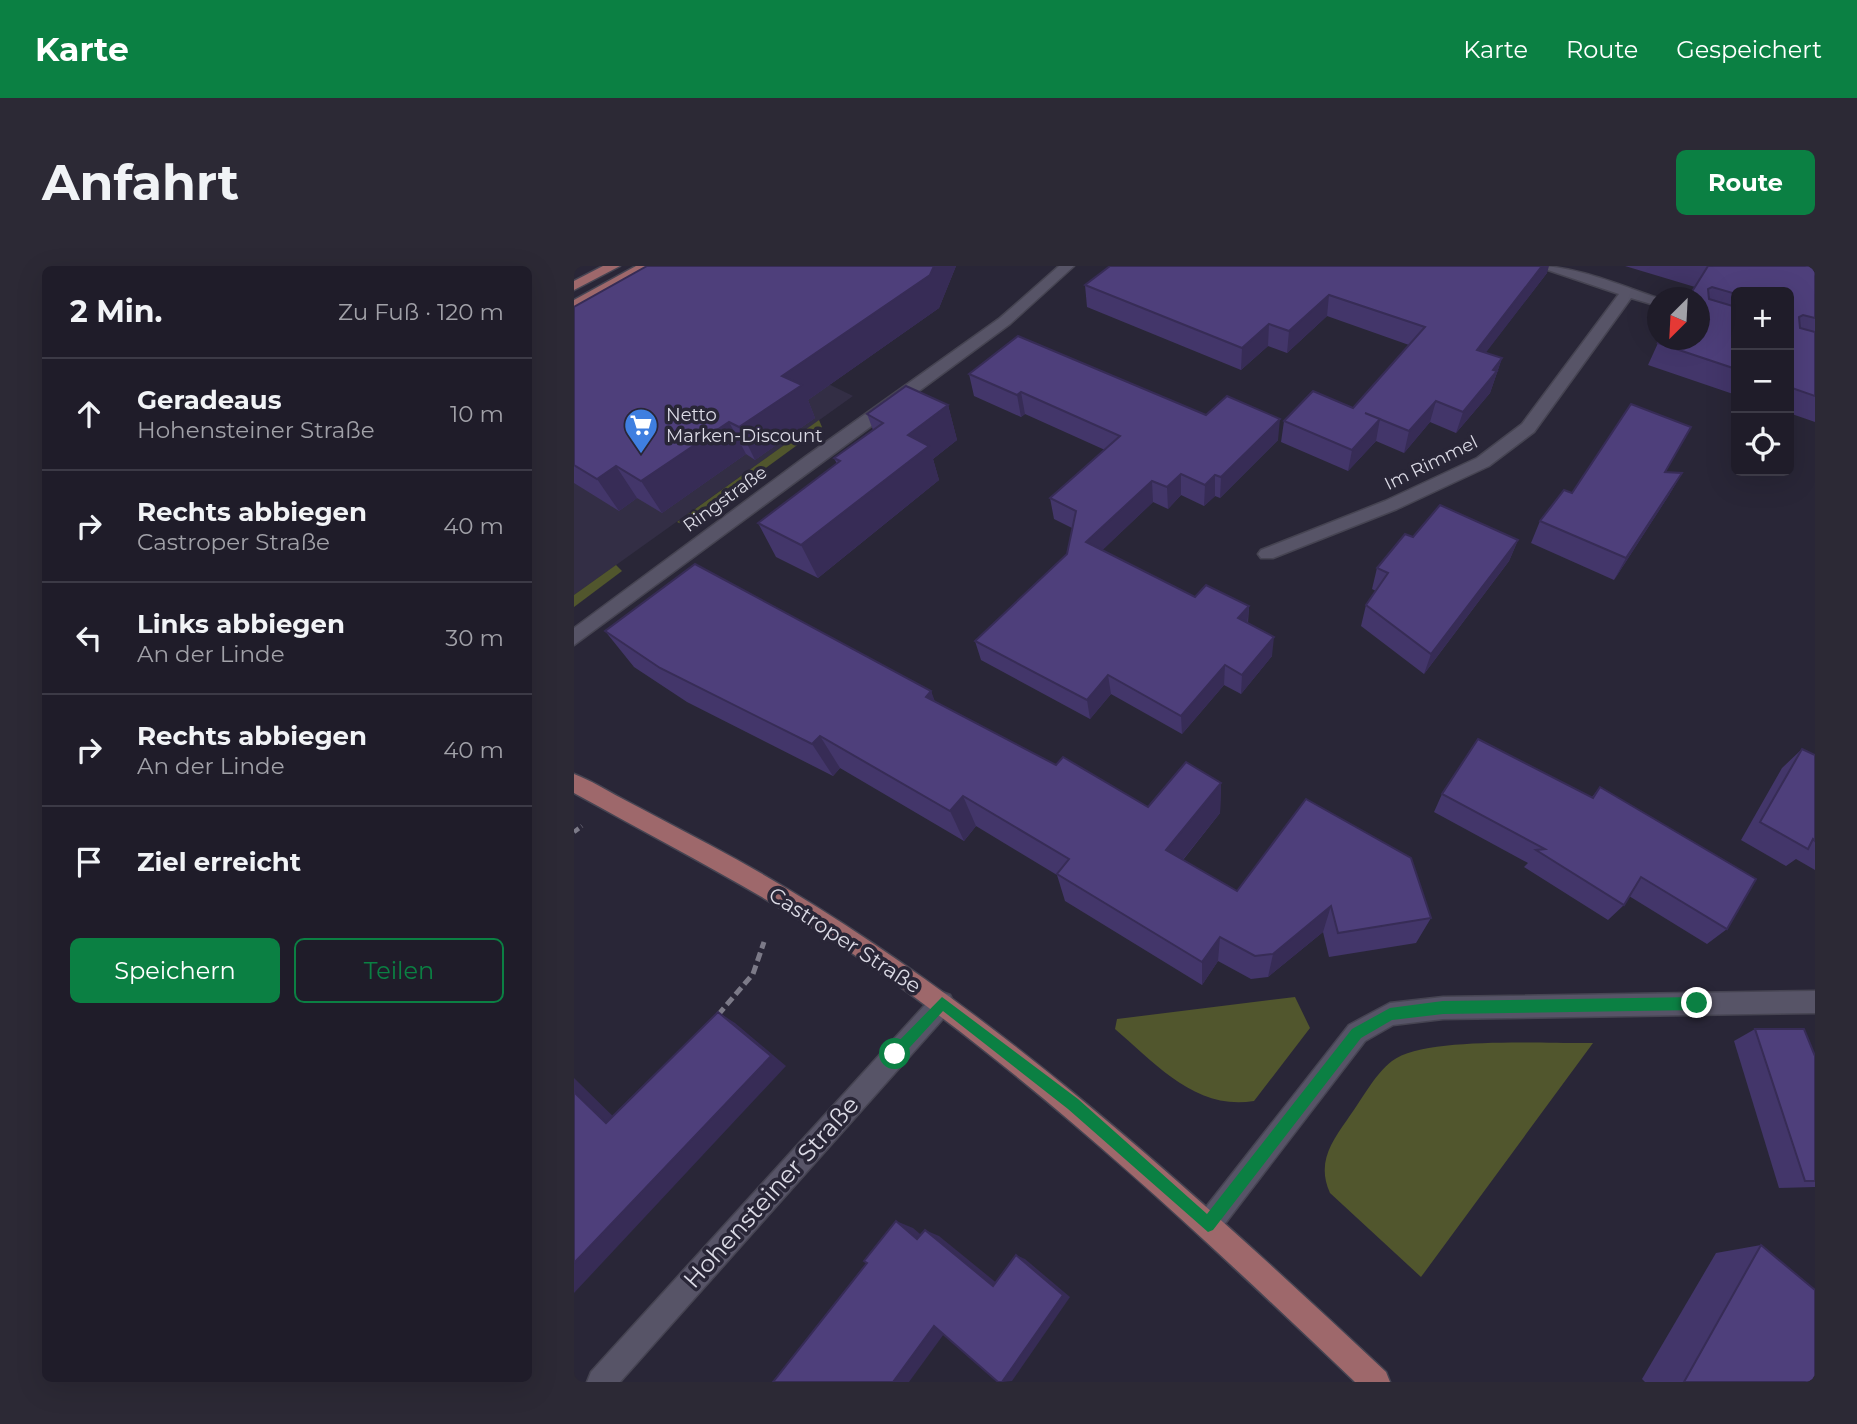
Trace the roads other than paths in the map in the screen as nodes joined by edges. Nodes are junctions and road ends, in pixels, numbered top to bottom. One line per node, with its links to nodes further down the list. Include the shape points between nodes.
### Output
1 (613, 266): 5 (main road)
2 (646, 266): 8 (main road)
3 (1067, 266): 10 (street, Ringstraße, via 1051,283)
4 (1543, 266): 6 (street)
5 (574, 286)
6 (1628, 292): 7 (street); 9 (street, Im Rimmel, via 1528,428 1483,462 1391,505)
7 (1647, 299)
8 (574, 306)
9 (1267, 554)
10 (574, 638)
11 (574, 783): 13 (main road, Castroper Straße, via 819,918)
12 (1815, 1002): 14 (street, via 1443,1008 1390,1014 1357,1033)
13 (942, 1003): 14 (main road, Castroper Straße, via 1073,1104); 15 (street, Hohensteiner Straße)
14 (1208, 1224): 16 (main road, Castroper Straße)
15 (601, 1382)
16 (1376, 1382)

